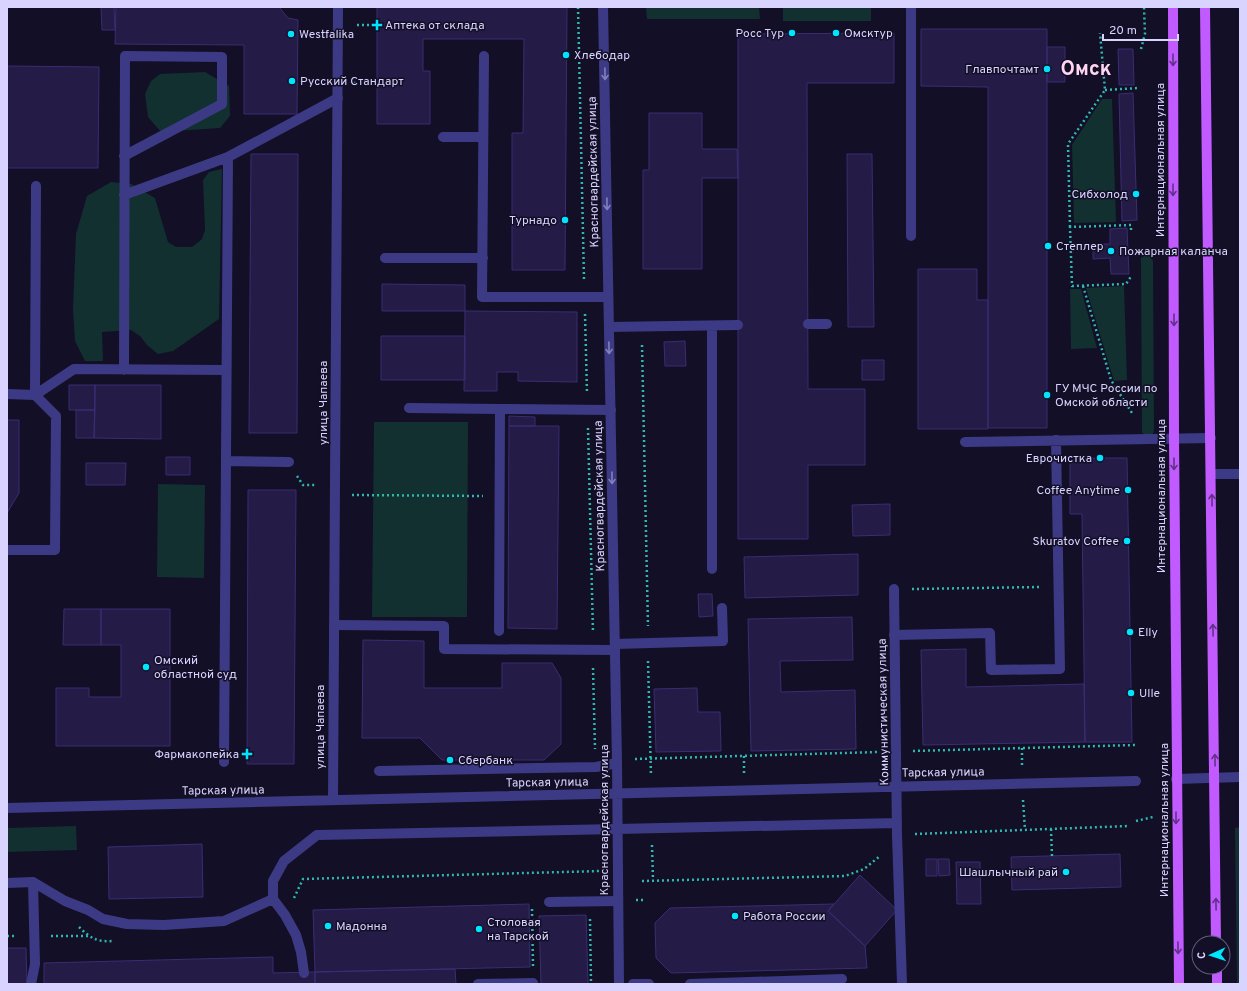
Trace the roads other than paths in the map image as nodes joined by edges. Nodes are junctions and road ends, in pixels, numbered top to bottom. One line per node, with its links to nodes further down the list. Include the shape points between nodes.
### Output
1 (338, 7): 7 (street, улица Чапаева)
2 (604, 7): 17 (street, Красногвардейская улица, one-way to 17)
3 (910, 7): 14 (street)
4 (1173, 7): 30 (main road, Интернациональная улица, one-way to 30)
5 (1205, 7): 31 (main road)
6 (484, 56): 9 (street)
7 (338, 98): 11 (street); 42 (street, улица Чапаева)
8 (443, 136): 9 (street)
9 (483, 137): 16 (street)
10 (124, 156): 10 (street, via 125,56 222,57 222,104); 13 (street)
11 (228, 157): 13 (street); 24 (street)
12 (36, 186): 26 (street)
13 (124, 195): 23 (street)
14 (911, 236)
15 (385, 258): 16 (street)
16 (482, 258): 17 (street, via 482,297)
17 (608, 298): 22 (street, Красногвардейская улица)
18 (808, 324): 19 (street)
19 (827, 324)
20 (738, 325): 21 (street)
21 (712, 326): 22 (street); 39 (street)
22 (609, 327): 29 (street, Красногвардейская улица, one-way to 29)
23 (124, 370): 24 (street); 26 (street, via 74,369)
24 (226, 370): 34 (street)
25 (7, 394): 26 (street)
26 (35, 395): 38 (street, via 56,416 55,550)
27 (409, 408): 28 (street)
28 (500, 409): 29 (street); 43 (street)
29 (611, 410): 45 (street, Красногвардейская улица, one-way to 45)
30 (1174, 438): 31 (street); 32 (street); 51 (main road, Интернациональная улица, one-way to 51)
31 (1211, 438): 36 (main road)
32 (1056, 440): 33 (street); 44 (street, via 1060,669 991,670 990,633)
33 (965, 442)
34 (226, 461): 35 (street); 46 (street)
35 (289, 462)
36 (1211, 474): 37 (street); 49 (main road, one-way to 36)
37 (1240, 474)
38 (7, 550)
39 (712, 569)
40 (894, 589): 44 (street, Коммунистическая улица)
41 (722, 608): 45 (street, via 723,641 648,643)
42 (334, 625): 45 (street, via 444,626 444,649); 55 (street, улица Чапаева)
43 (499, 631)
44 (894, 635): 53 (street, Коммунистическая улица)
45 (615, 647): 47 (street, Красногвардейская улица)
46 (224, 762)
47 (617, 763): 48 (street, via 596,767); 54 (street, Красногвардейская улица)
48 (379, 771)
49 (1215, 778): 50 (street); 51 (street); 64 (main road, one-way to 49)
50 (1240, 778)
51 (1176, 779): 75 (main road, Интернациональная улица, one-way to 75)
52 (1136, 781): 53 (street, Тарская улица)
53 (897, 786): 54 (street, Тарская улица); 57 (street, Коммунистическая улица)
54 (617, 793): 55 (street, Тарская улица); 58 (street, Красногвардейская улица)
55 (333, 800): 56 (street, Тарская улица)
56 (7, 808)
57 (898, 823): 58 (street); 74 (street, Коммунистическая улица)
58 (617, 829): 61 (street, via 316,835 284,861 273,881); 62 (street, Красногвардейская улица)
59 (33, 882): 60 (street); 61 (street, via 103,919 127,924 164,925 224,921); 68 (street, via 35,964)
60 (7, 883)
61 (273, 899): 65 (street, via 296,935)
62 (618, 900): 63 (street); 70 (street, Красногвардейская улица)
63 (548, 902)
64 (1216, 935)
65 (304, 972)
66 (842, 979): 73 (street)
67 (534, 983): 69 (street)
68 (31, 984)
69 (478, 984)
70 (619, 984)
71 (633, 984): 72 (street)
72 (649, 984)
73 (690, 984)
74 (902, 984)
75 (1179, 984)

